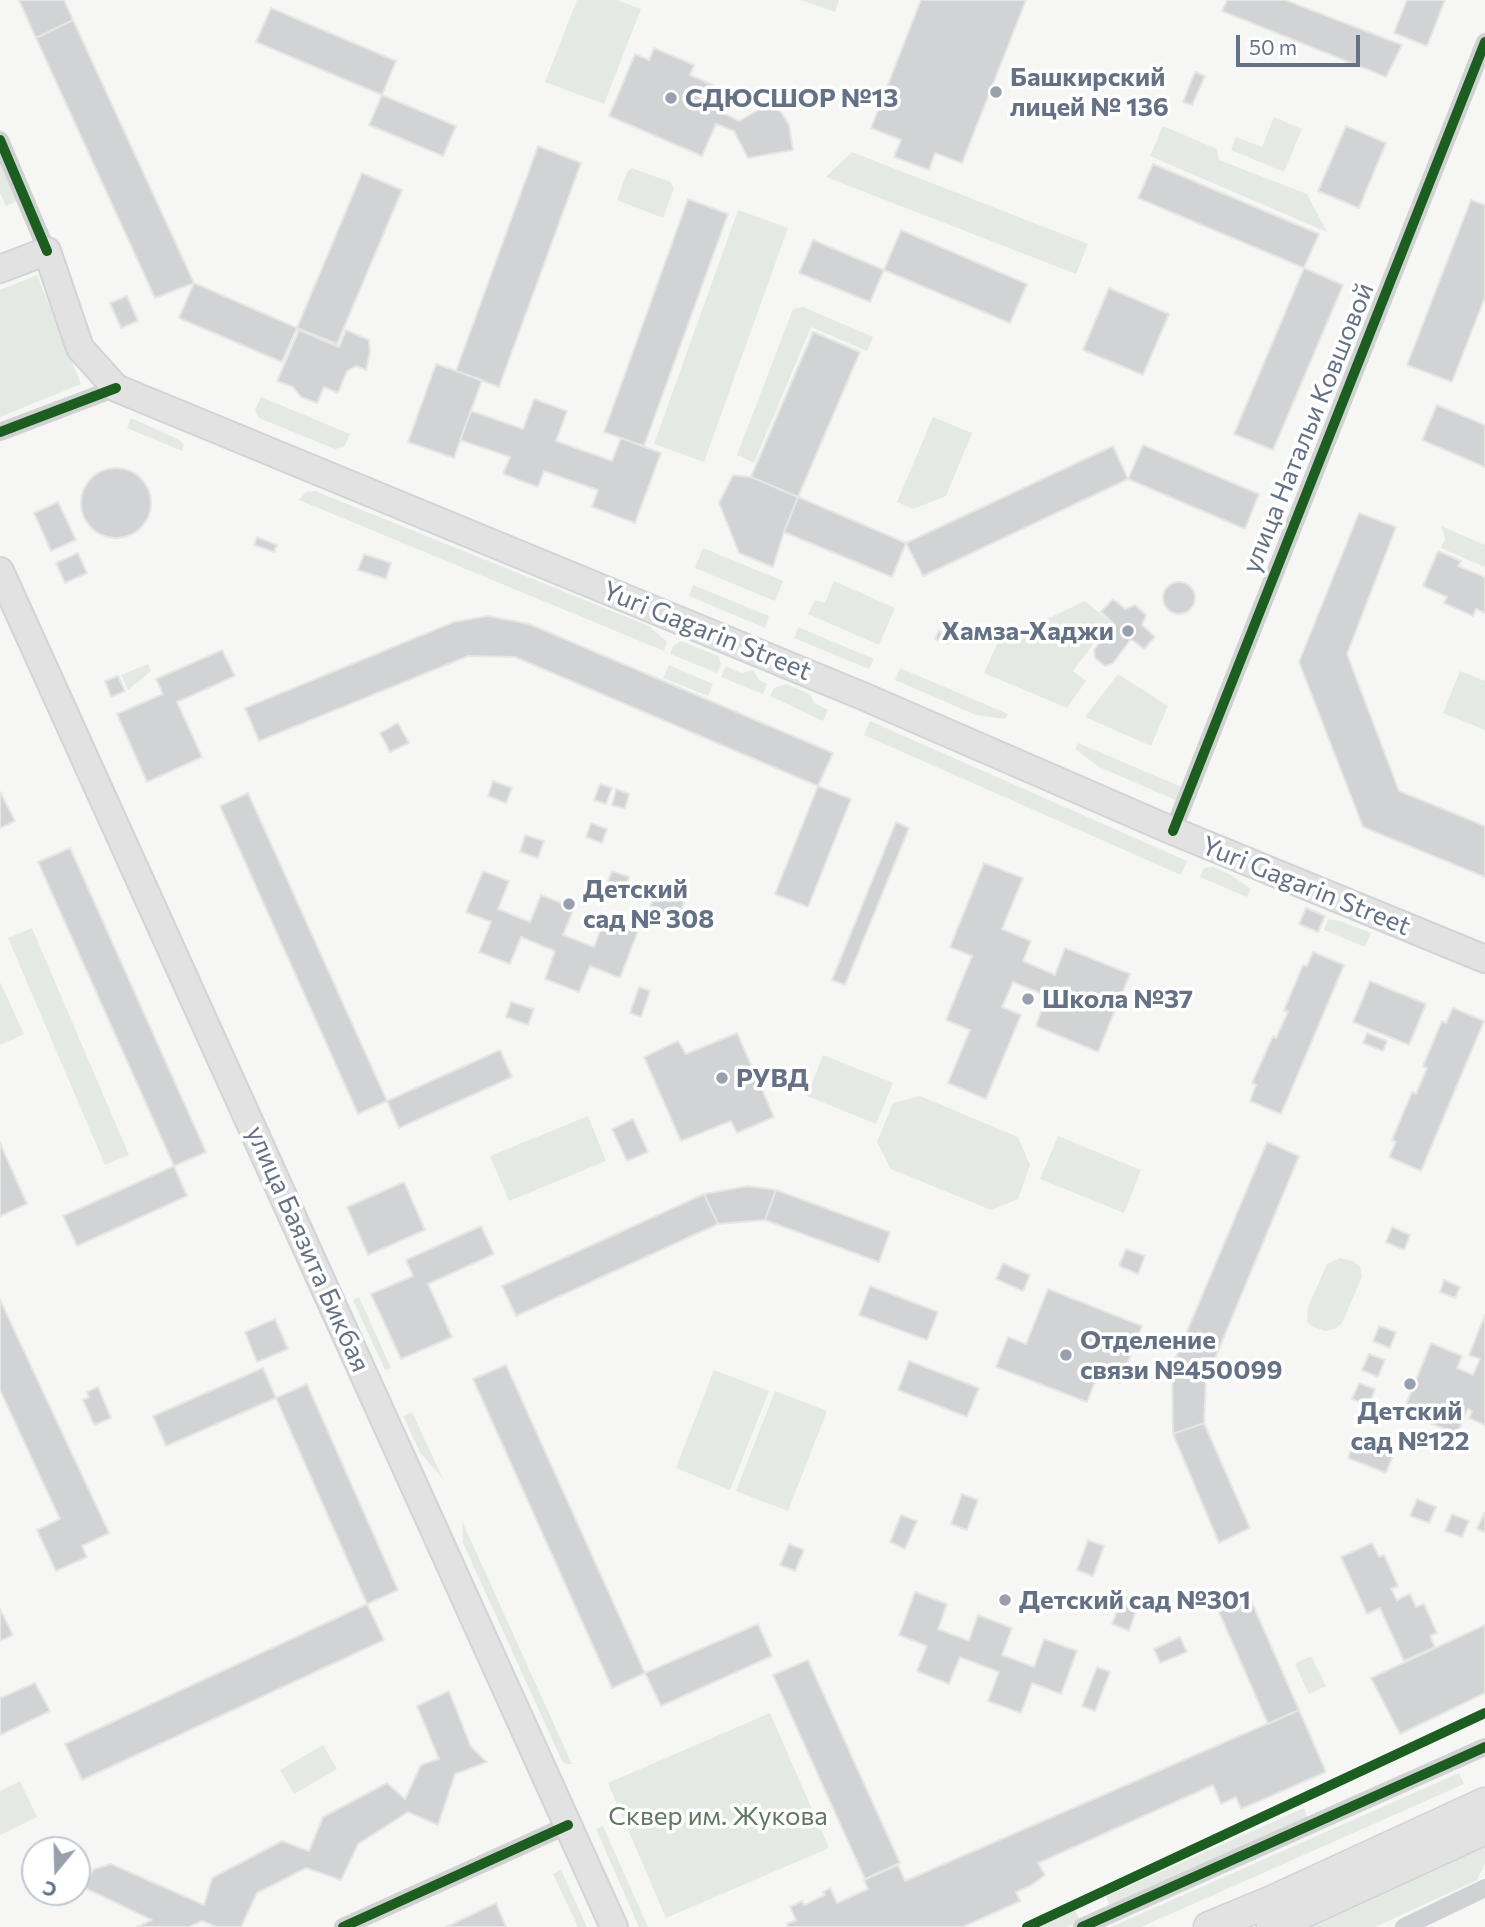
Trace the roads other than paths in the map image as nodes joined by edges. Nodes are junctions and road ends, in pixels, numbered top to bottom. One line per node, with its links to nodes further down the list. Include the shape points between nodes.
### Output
1 (1485, 42): 8 (street, улица Натальи Ковшовой)
2 (0, 140): 3 (street)
3 (47, 251): 4 (main road); 5 (main road, Yuri Gagarin Street, via 80,348)
4 (0, 269)
5 (117, 388): 6 (street); 8 (main road, Yuri Gagarin Street, via 865,697)
6 (0, 432)
7 (0, 571): 12 (main road, улица Баязита Бикбая)
8 (1173, 831): 9 (main road, Yuri Gagarin Street)
9 (1485, 959)
10 (1485, 1747): 17 (street)
11 (1485, 1803): 18 (main road)
12 (568, 1825): 15 (street); 16 (main road, улица Баязита Бикбая)
13 (1485, 1829): 19 (main road)
14 (1485, 1888): 20 (street)
15 (343, 1927)
16 (614, 1927)
17 (1082, 1927)
18 (1209, 1927)
19 (1272, 1927)
20 (1404, 1927)

